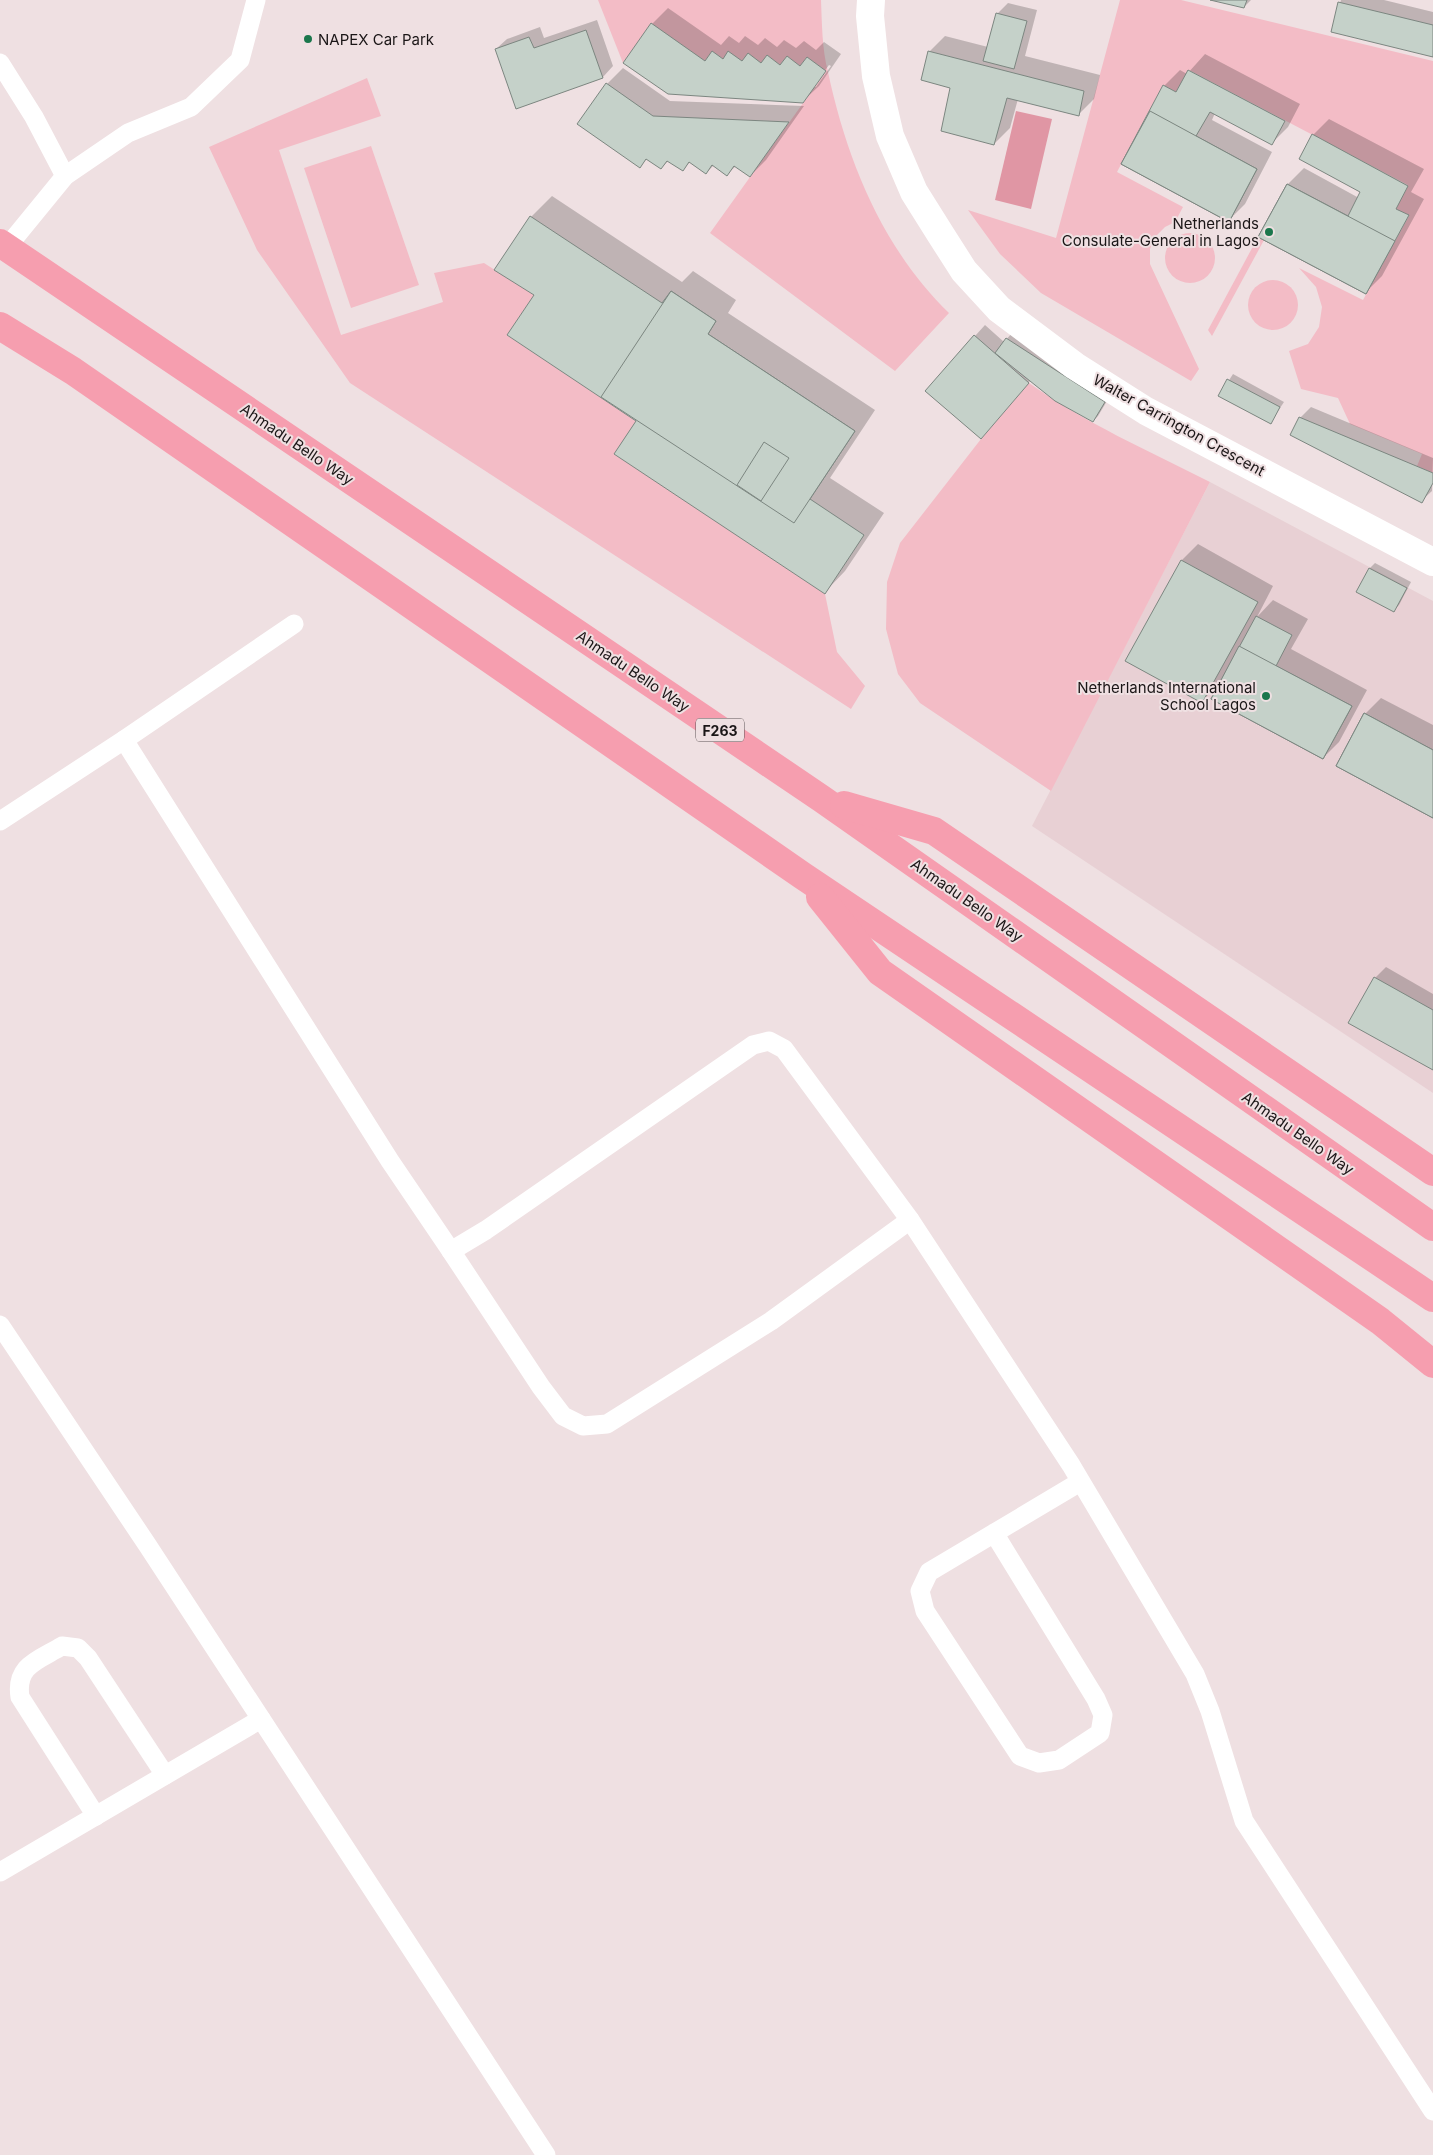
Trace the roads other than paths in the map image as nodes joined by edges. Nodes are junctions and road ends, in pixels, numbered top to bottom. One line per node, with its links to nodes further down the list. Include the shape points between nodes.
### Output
1 (256, 0): 4 (lane, via 240,60 190,107 128,132)
2 (871, 0): 7 (street, Walter Carrington Crescent, via 876,76 890,136 914,192 936,228 964,271 999,309 1075,366 1146,411)
3 (0, 63): 4 (lane, via 34,117)
4 (65, 176): 5 (lane)
5 (3, 245): 10 (highway, Ahmadu Bello Way / F263)
6 (0, 326): 12 (highway, via 73,371)
7 (1433, 562)
8 (294, 624): 9 (lane)
9 (124, 740): 11 (lane); 16 (lane)
10 (822, 799): 13 (highway, via 934,831); 15 (highway, Ahmadu Bello Way / F263)
11 (0, 821)
12 (803, 876): 17 (highway); 19 (highway, via 880,972 1380,1321)
13 (1433, 1172)
14 (910, 1220): 16 (lane, via 784,1049 769,1042 753,1045); 16 (lane, via 770,1321 606,1424 583,1426 563,1416 541,1387); 20 (lane)
15 (1433, 1227)
16 (451, 1251)
17 (1433, 1298)
18 (0, 1324): 22 (lane)
19 (1433, 1364)
20 (1080, 1482): 21 (lane); 26 (lane, via 1195,1674 1210,1711 1244,1821)
21 (994, 1533): 21 (lane, via 929,1572 920,1591 924,1611 1020,1756 1039,1763 1059,1760 1100,1733 1103,1715)
22 (261, 1719): 23 (lane); 27 (lane)
23 (165, 1775): 24 (lane); 24 (lane, via 88,1658 78,1648 62,1646 23,1670 18,1684 20,1697)
24 (96, 1816): 25 (lane)
25 (0, 1872)
26 (1433, 2111)
27 (546, 2155)

